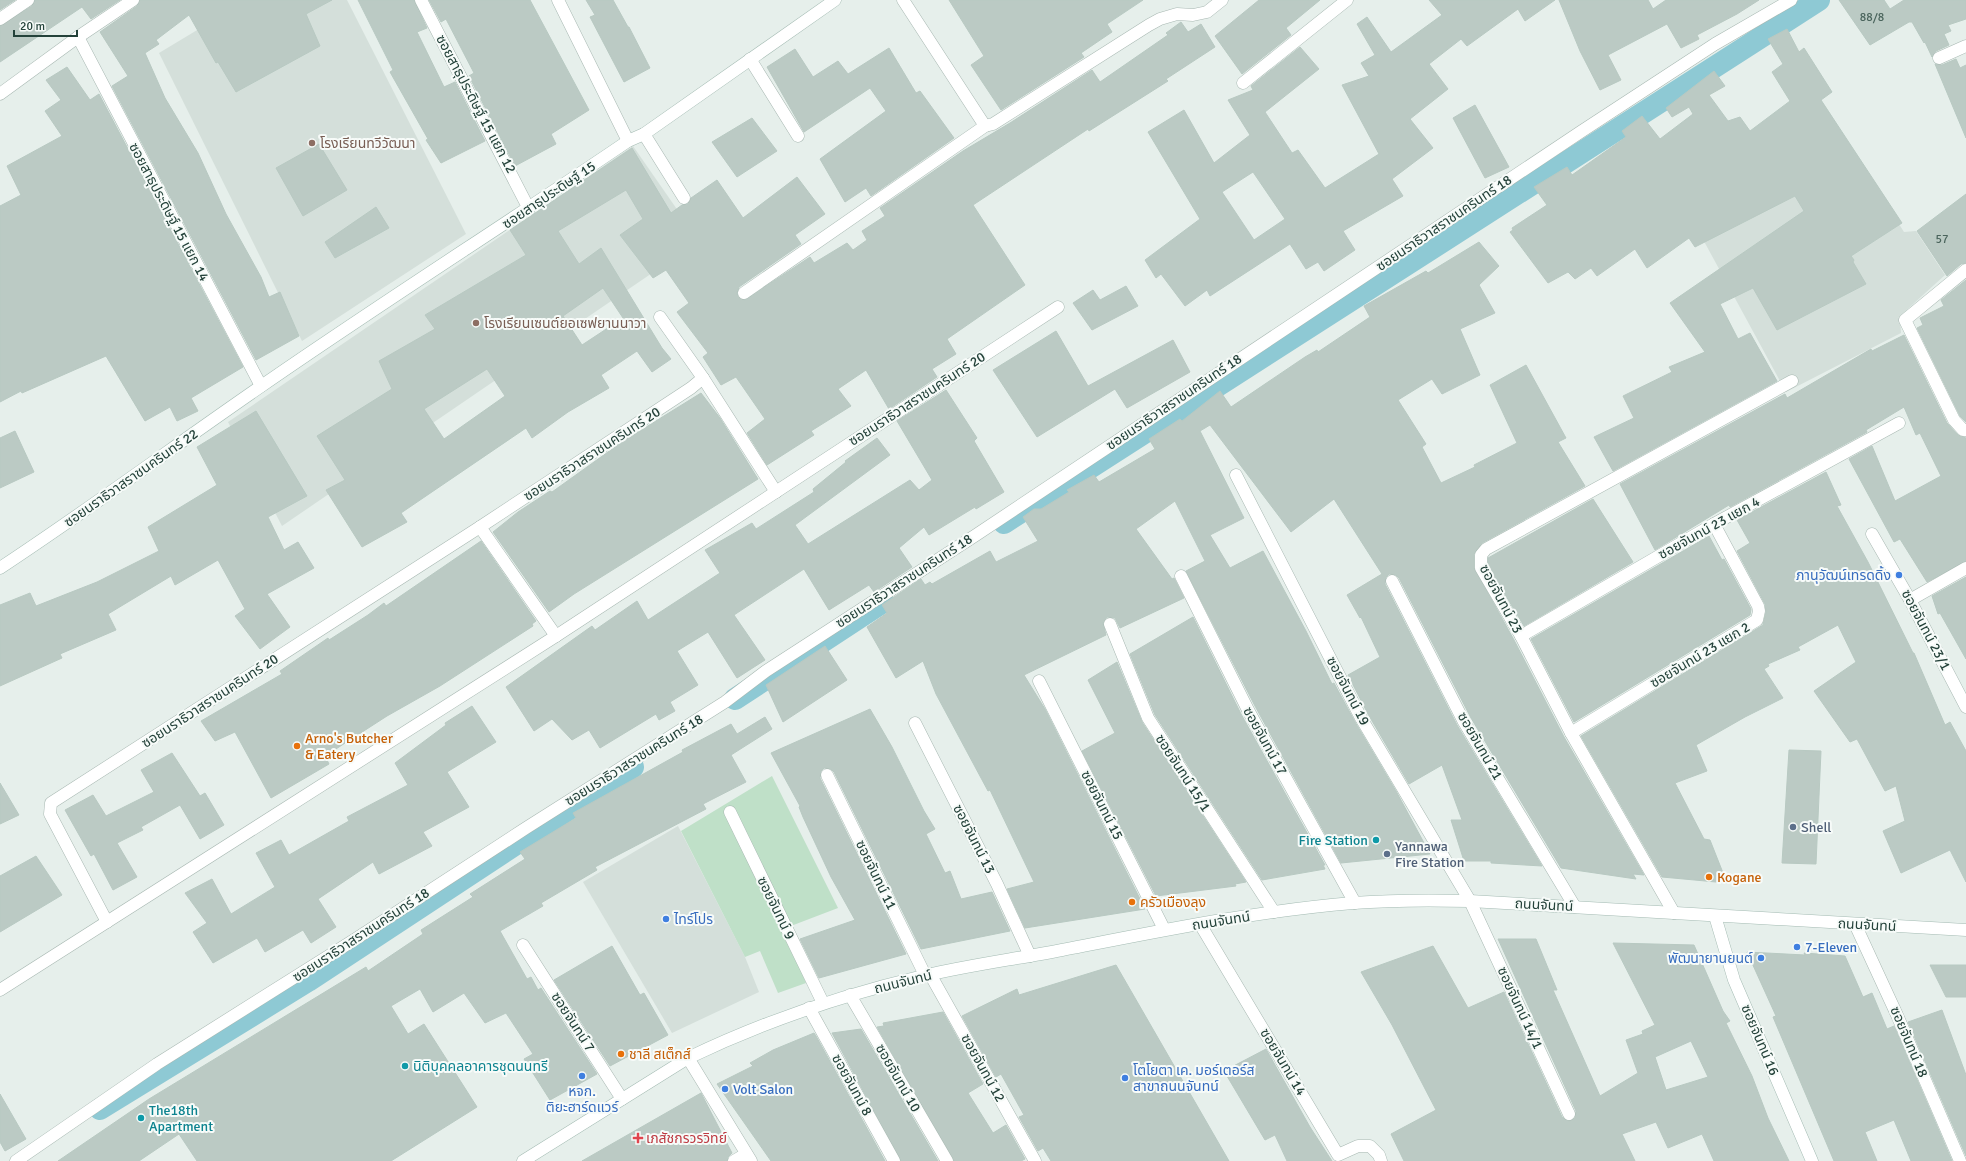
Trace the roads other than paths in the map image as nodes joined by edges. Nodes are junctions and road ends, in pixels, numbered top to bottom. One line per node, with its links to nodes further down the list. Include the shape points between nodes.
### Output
1 (28, 0): 10 (street)
2 (133, 0): 11 (street)
3 (421, 0): 22 (street, ซอยสาธุประดิษฐ์ 15 แยก 12)
4 (558, 0): 20 (street)
5 (835, 0): 14 (street, ซอยสาธุประดิษฐ์ 15)
6 (903, 0): 17 (street)
7 (1222, 0): 17 (street, via 1207,12 1193,15 1177,14 1160,19 993,124)
8 (1347, 0): 15 (street)
9 (1791, 0): 74 (street, ซอยนราธิวาสราชนครินทร์ 18, via 1715,44 1589,126 989,526 766,671 725,702 157,1064)
10 (0, 20)
11 (78, 37): 16 (street); 29 (street, ซอยสาธุประดิษฐ์ 15 แยก 14)
12 (1966, 46): 13 (street)
13 (1940, 58)
14 (750, 59): 18 (street, ซอยสาธุประดิษฐ์ 15); 19 (street)
15 (1243, 83)
16 (0, 94)
17 (985, 126): 24 (street)
18 (644, 134): 20 (street, ซอยสาธุประดิษฐ์ 15); 21 (street)
19 (798, 136)
20 (628, 141): 22 (street, ซอยสาธุประดิษฐ์ 15)
21 (684, 198)
22 (529, 209): 29 (street, ซอยสาธุประดิษฐ์ 15)
23 (1966, 270): 31 (street, via 1905,320 1954,420)
24 (744, 293)
25 (1058, 307): 33 (street, ซอยนราธิวาสราชนครินทร์ 20)
26 (660, 317): 27 (street)
27 (703, 378): 33 (street); 35 (street, ซอยนราธิวาสราชนครินทร์ 20)
28 (1792, 381): 44 (street, ซอยจันทน์ 23, via 1486,549 1481,555 1481,568)
29 (261, 386): 37 (street, ซอยนราธิวาสราชนครินทร์ 22, via 145,466 77,517)
30 (1899, 423): 34 (street, ซอยจันทน์ 23 แยก 4)
31 (1966, 430)
32 (1236, 475): 52 (street, ซอยจันทน์ 19, via 1361,718)
33 (776, 492): 43 (street, ซอยนราธิวาสราชนครินทร์ 20)
34 (1714, 524): 44 (street, ซอยจันทน์ 23 แยก 4); 49 (street, ซอยจันทน์ 23 แยก 2, via 1758,606 1760,611 1757,620)
35 (480, 527): 43 (street); 58 (street, ซอยนราธิวาสราชนครินทร์ 20, via 51,803 50,814)
36 (1872, 534): 41 (street, ซอยจันทน์ 23/1)
37 (0, 568)
38 (1966, 568): 41 (street)
39 (1181, 576): 53 (street, ซอยจันทน์ 17, via 1248,710)
40 (1392, 581): 54 (street, ซอยจันทน์ 21, via 1464,722)
41 (1910, 600): 46 (street, ซอยจันทน์ 23/1)
42 (1110, 624): 55 (street, ซอยจันทน์ 15/1, via 1148,718)
43 (556, 636): 58 (street, ซอยนราธิวาสราชนครินทร์ 20)
44 (1521, 636): 49 (street, ซอยจันทน์ 23)
45 (1039, 681): 61 (street, ซอยจันทน์ 15)
46 (1963, 693): 47 (street, ซอยจันทน์ 23/1)
47 (1966, 707)
48 (915, 723): 64 (street, ซอยจันทน์ 13, via 997,884)
49 (1571, 733): 56 (street, ซอยจันทน์ 23)
50 (828, 775): 65 (street, ซอยจันทน์ 11)
51 (730, 812): 68 (street, ซอยจันทน์ 9)
52 (1470, 901): 53 (street, ถนนจันทน์); 54 (street, ถนนจันทน์); 72 (street, ซอยจันทน์ 14/1)
53 (1355, 903): 55 (street, ถนนจันทน์)
54 (1575, 907): 56 (street, ถนนจันทน์)
55 (1274, 912): 59 (street, ถนนจันทน์)
56 (1674, 913): 57 (street, ถนนจันทน์)
57 (1715, 916): 60 (street, ถนนจันทน์); 81 (street, ซอยจันทน์ 16, via 1734,980)
58 (107, 922): 66 (street, ซอยนราธิวาสราชนครินทร์ 20)
59 (1200, 924): 61 (street, ถนนจันทน์); 80 (street, ซอยจันทน์ 14, via 1338,1155 1358,1146 1370,1146)
60 (1855, 924): 62 (street, ถนนจันทน์); 82 (street, ซอยจันทน์ 18)
61 (1164, 929): 64 (street, ถนนจันทน์)
62 (1966, 930)
63 (523, 945): 71 (street, ซอยจันทน์ 7)
64 (1030, 956): 65 (street, ถนนจันทน์)
65 (928, 975): 67 (street, ถนนจันทน์); 79 (street, ซอยจันทน์ 12)
66 (0, 990)
67 (850, 995): 68 (street, ถนนจันทน์); 78 (street, ซอยจันทน์ 10)
68 (823, 1003): 69 (street, ถนนจันทน์)
69 (809, 1008): 70 (street, ถนนจันทน์); 77 (street, ซอยจันทน์ 8)
70 (688, 1058): 71 (street, ถนนจันทน์); 73 (street)
71 (622, 1099): 75 (street, ถนนจันทน์)
72 (1569, 1114)
73 (748, 1158): 76 (street)
74 (16, 1161)
75 (523, 1161)
76 (734, 1161)
77 (894, 1161)
78 (947, 1161)
79 (1035, 1161)
80 (1381, 1161)
81 (1812, 1161)
82 (1960, 1161)

